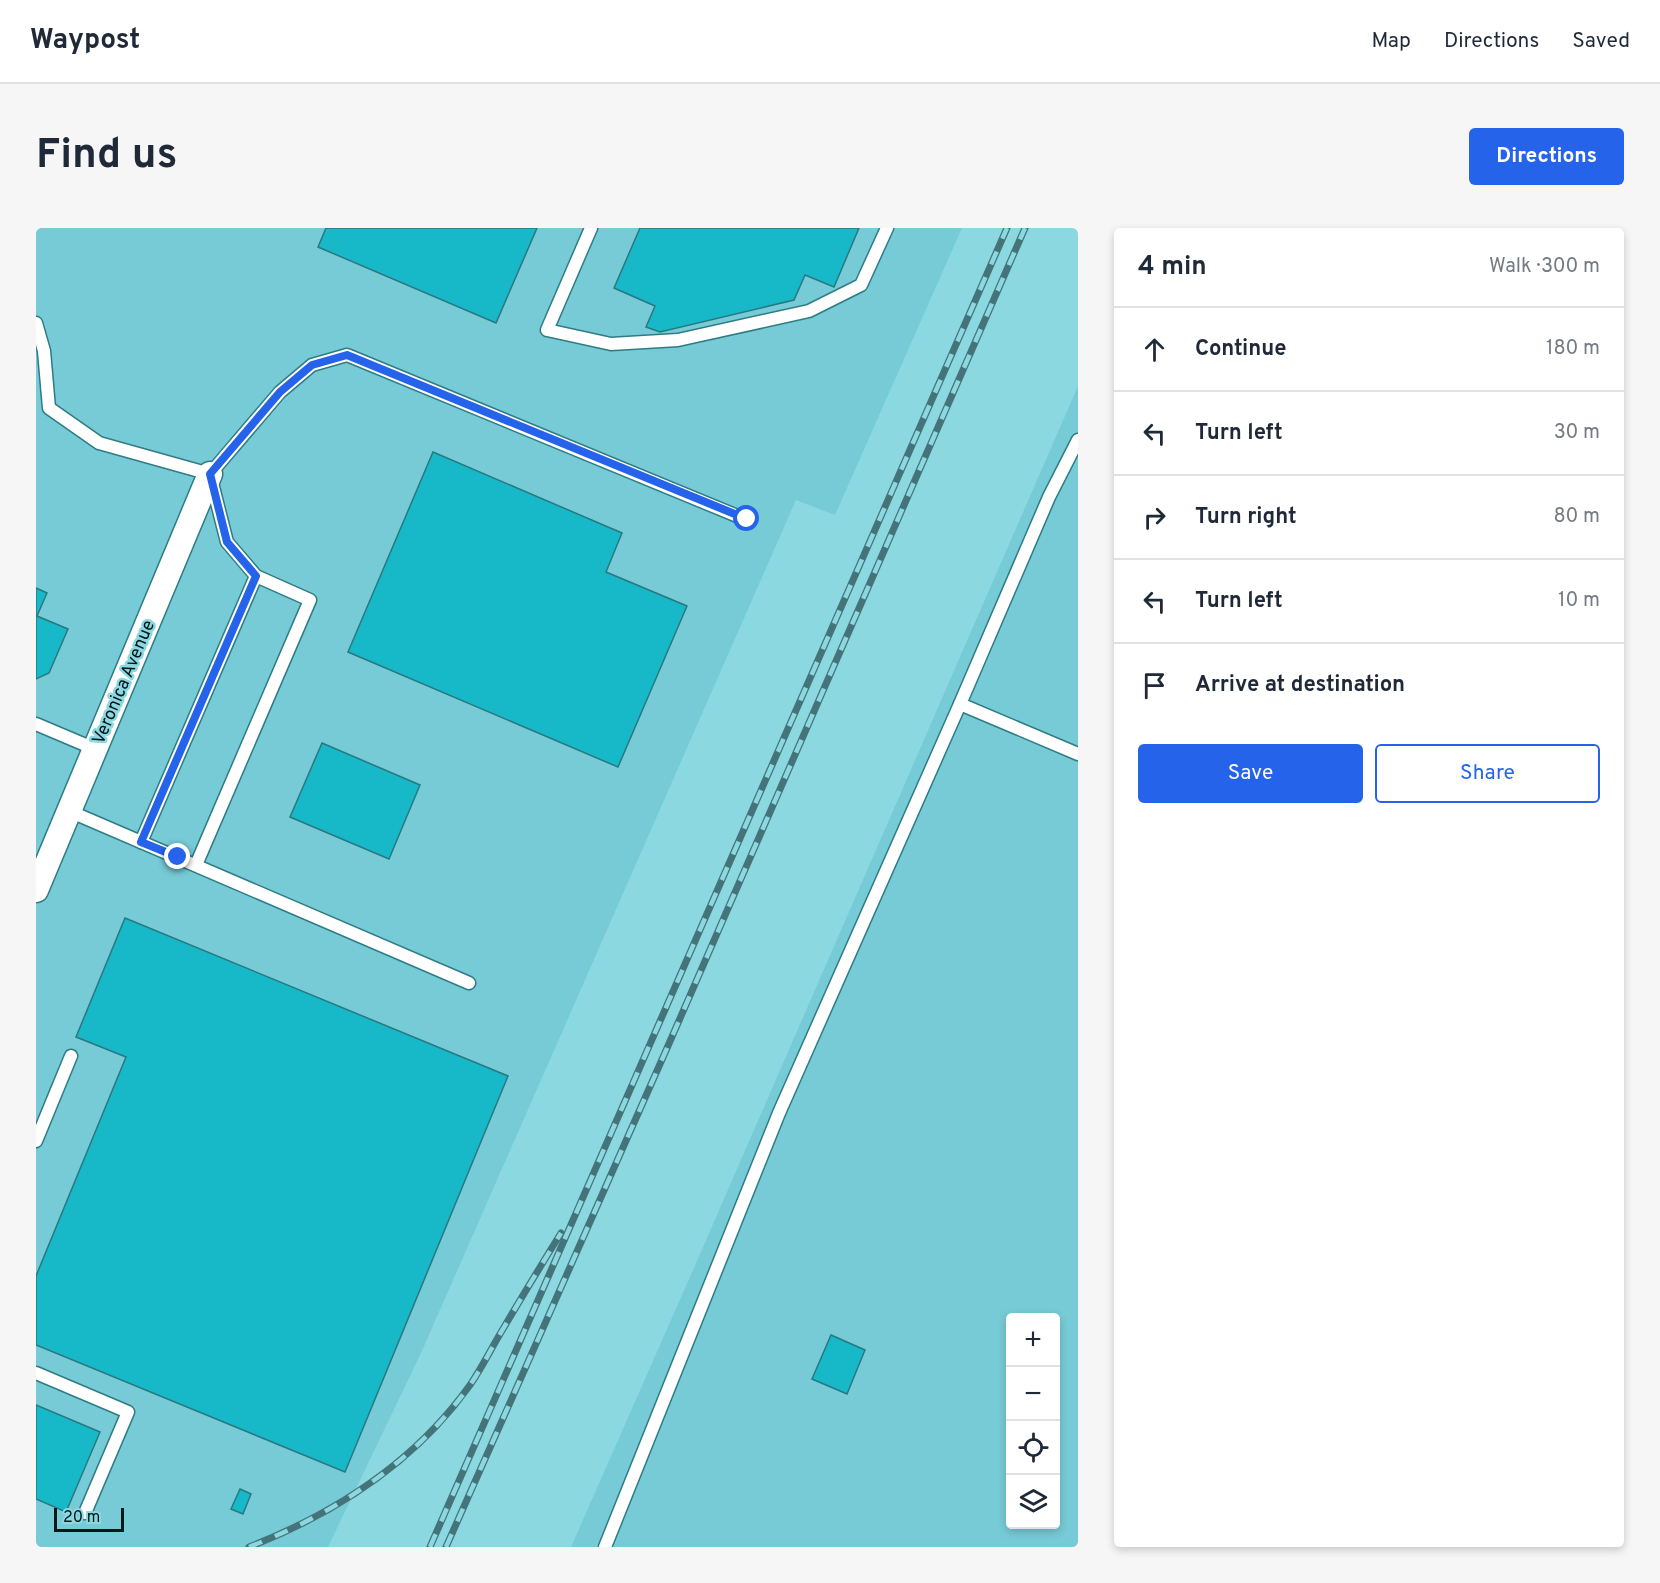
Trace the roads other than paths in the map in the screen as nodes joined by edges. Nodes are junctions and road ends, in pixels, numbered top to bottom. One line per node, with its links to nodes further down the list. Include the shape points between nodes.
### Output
1 (591, 228): 2 (lane, via 547,330 611,344 678,340 809,311 861,285)
2 (887, 228)
3 (36, 323): 5 (lane, via 44,351 49,408 99,443)
4 (1078, 440): 8 (lane, via 1048,497)
5 (210, 474): 6 (lane, via 280,392 312,365 347,355); 7 (lane, via 227,542); 10 (street, Veronica Avenue)
6 (747, 519)
7 (256, 576): 13 (lane); 14 (lane, via 310,600)
8 (960, 704): 11 (lane); 21 (lane, via 779,1113)
9 (36, 724): 10 (lane)
10 (94, 749): 12 (street, Veronica Avenue)
11 (1078, 754)
12 (69, 811): 13 (lane); 15 (street, Veronica Avenue)
13 (141, 842): 14 (lane)
14 (196, 865): 16 (lane)
15 (36, 890)
16 (469, 983)
17 (71, 1056): 18 (lane)
18 (36, 1141)
19 (36, 1373): 20 (lane, via 128,1412)
20 (85, 1514)
21 (605, 1547)

